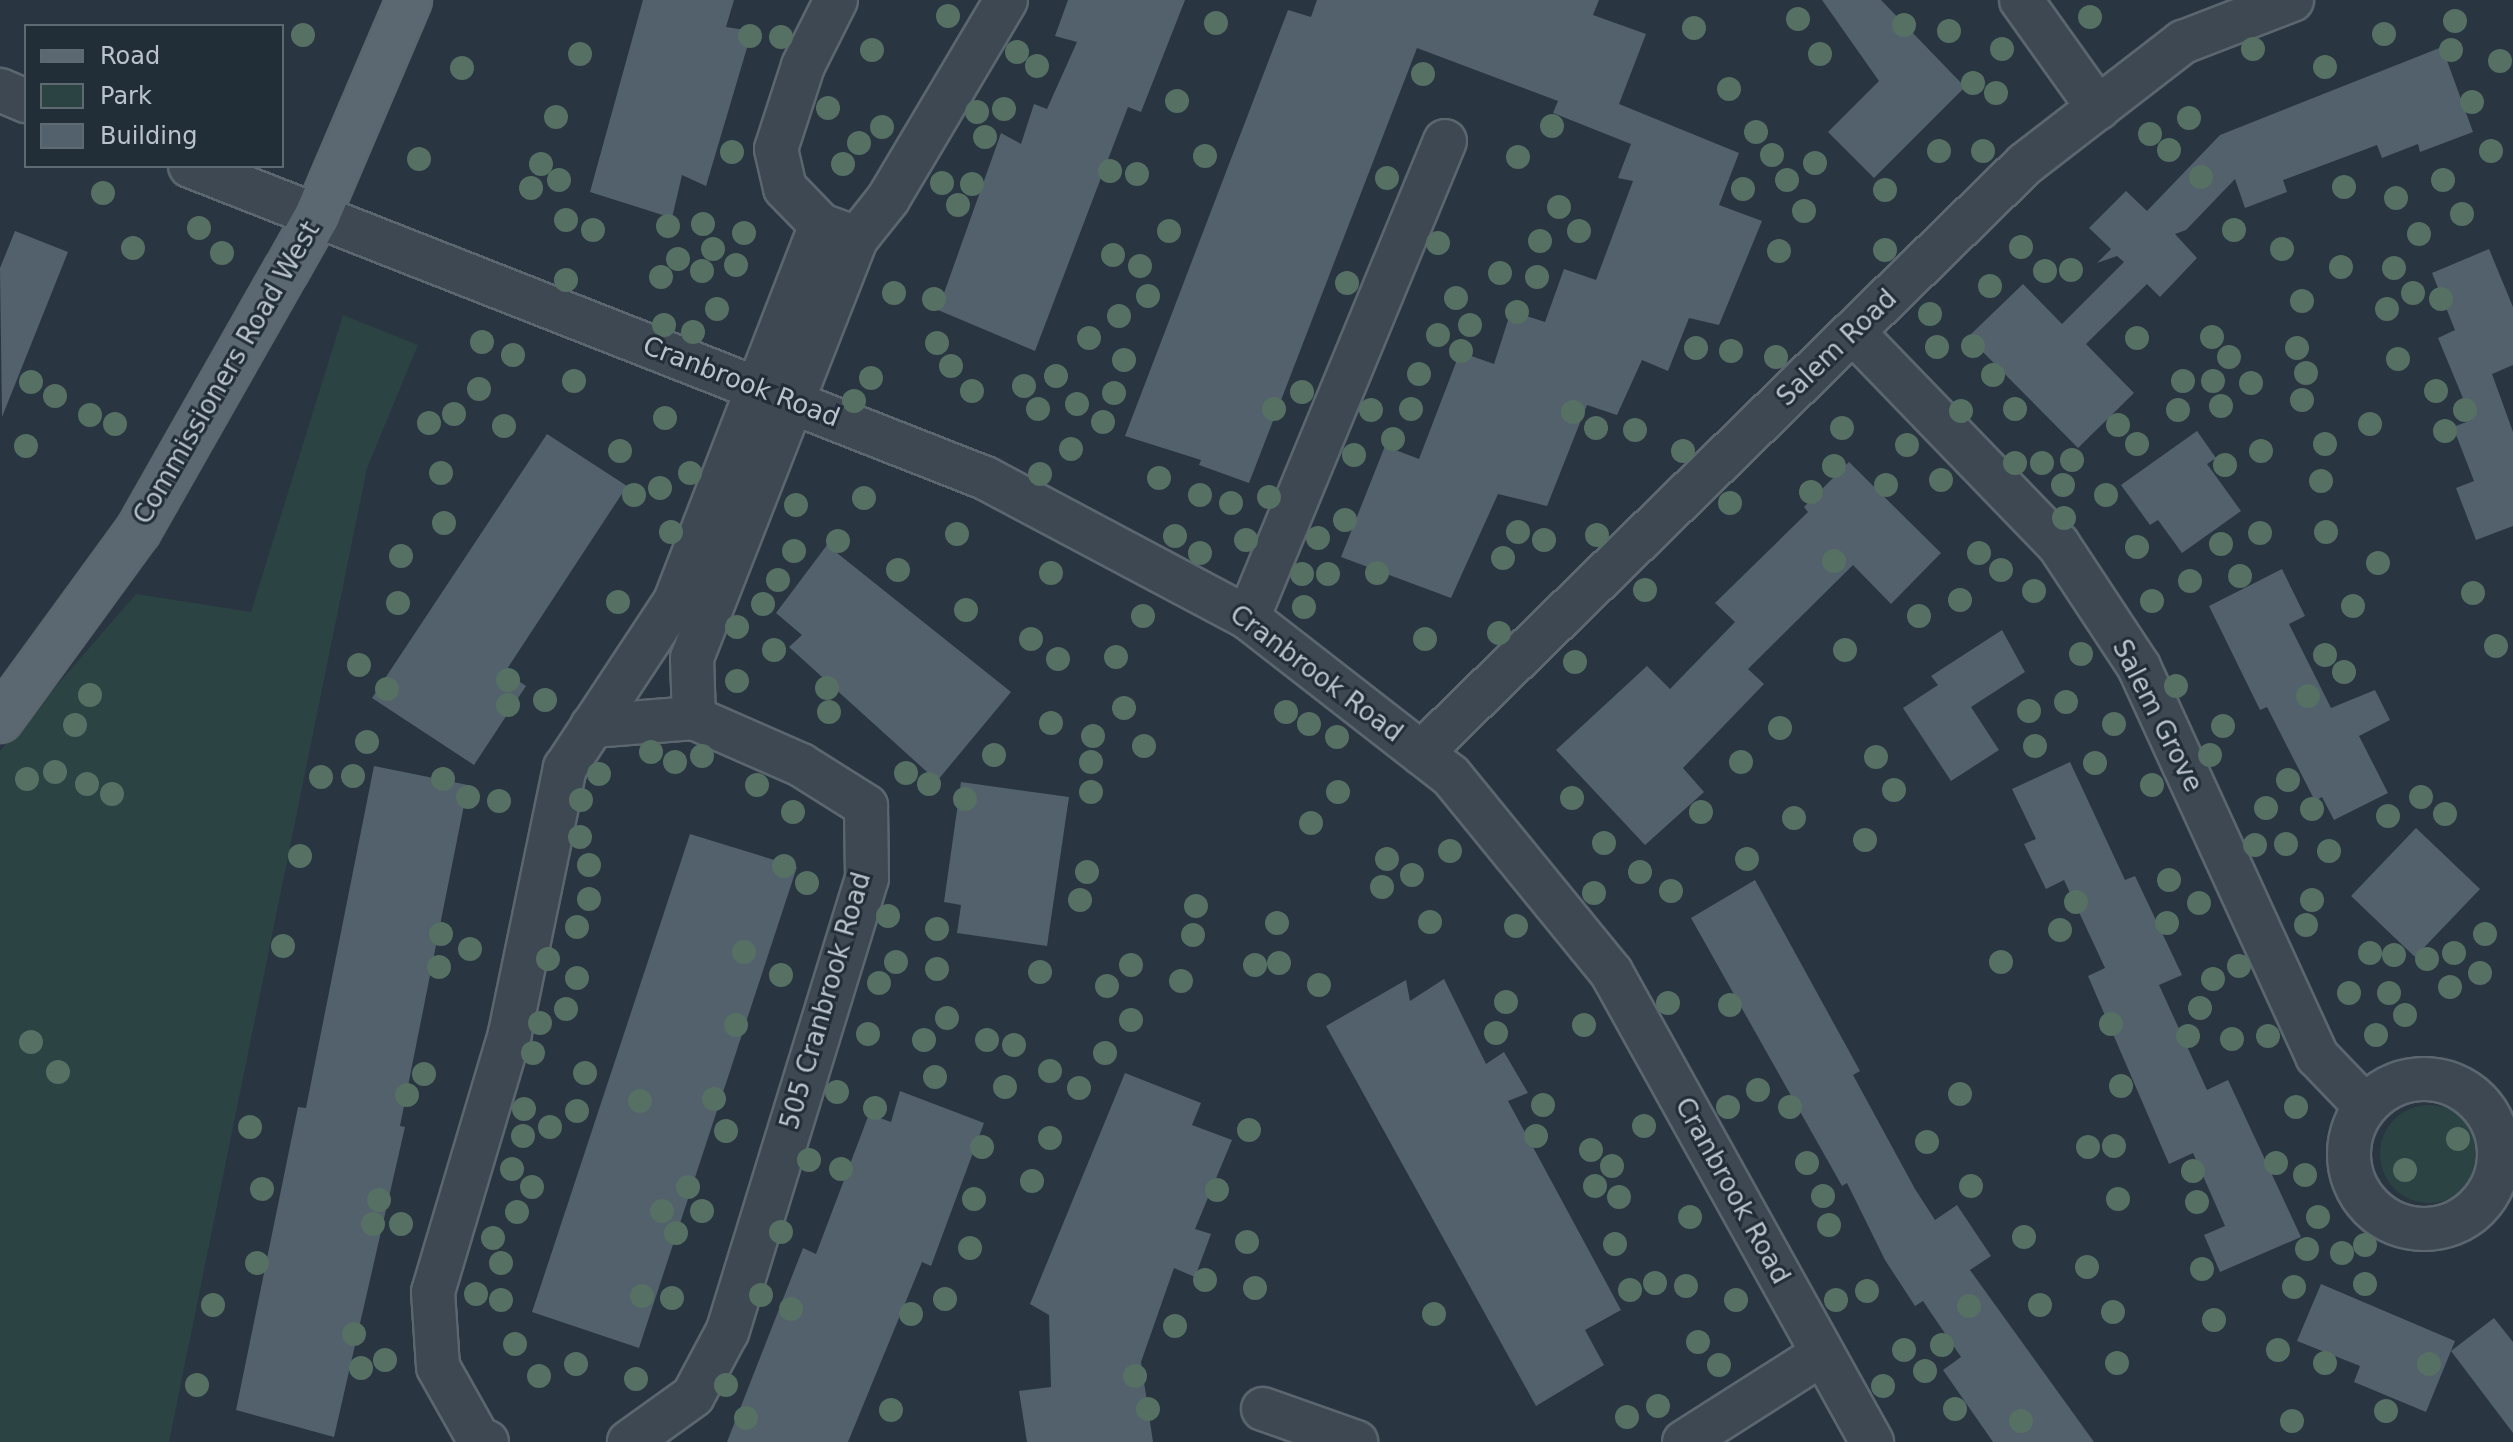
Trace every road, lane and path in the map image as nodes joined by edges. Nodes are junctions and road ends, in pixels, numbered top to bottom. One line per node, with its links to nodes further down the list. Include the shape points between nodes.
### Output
1 (409, 0): 11 (main road, Commissioners Road West)
2 (836, 0): 12 (street, via 803,66 776,149 785,188)
3 (1006, 0): 12 (street, via 888,199)
4 (2021, 0): 8 (street)
5 (2292, 0): 8 (street, Salem Road, via 2183,42)
6 (0, 90): 7 (street)
7 (24, 100)
8 (2098, 108): 13 (street, Salem Road, via 2025,164)
9 (1445, 141): 15 (street)
10 (195, 168): 11 (street, Cranbrook Road)
11 (317, 216): 14 (street, Cranbrook Road); 17 (main road, Commissioners Road West, via 138,531)
12 (839, 232): 14 (street)
13 (1853, 332): 19 (street, Salem Road); 20 (street, Salem Grove, via 2058,544 2139,667 2317,1056)
14 (774, 395): 15 (street, Cranbrook Road, via 985,478); 16 (street, via 692,658); 18 (street, via 675,601)
15 (1248, 618): 19 (street, Cranbrook Road)
16 (694, 718): 18 (street, 505 Cranbrook Road); 24 (street, 505 Cranbrook Road, via 801,765 866,806 867,878 727,1332 693,1396)
17 (0, 720)
18 (592, 726): 23 (street, via 565,768 510,1033 433,1292 438,1367 478,1438)
19 (1421, 753): 21 (street, Cranbrook Road, via 1451,776 1611,972)
20 (2365, 1106)
21 (1822, 1354): 26 (street); 27 (street, Cranbrook Road)
22 (1263, 1409): 25 (street)
23 (487, 1442)
24 (629, 1442)
25 (1356, 1442)
26 (1684, 1442)
27 (1872, 1442)

